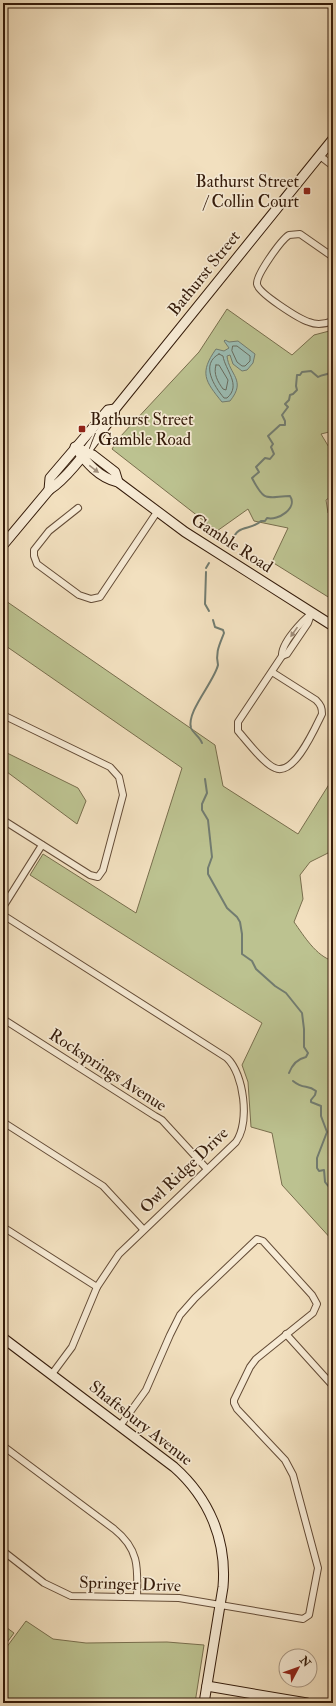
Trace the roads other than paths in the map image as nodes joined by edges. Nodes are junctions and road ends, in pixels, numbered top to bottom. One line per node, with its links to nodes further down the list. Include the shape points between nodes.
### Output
1 (333, 139): 2 (main road, Bathurst Street)
2 (320, 156): 3 (street); 6 (main road, Bathurst Street)
3 (333, 166)
4 (333, 257): 5 (street, via 300,234 289,235 259,275 257,284 260,291 299,318 315,323)
5 (333, 321)
6 (115, 409): 7 (main road, Bathurst Street, via 108,410); 8 (main road, Bathurst Street, via 114,415)
7 (75, 447): 8 (main road, Gamble Road); 9 (main road, Bathurst Street, via 50,478)
8 (84, 454): 9 (main road, Bathurst Street, via 58,484); 11 (main road, Gamble Road, via 88,464 108,480 118,482)
9 (48, 490): 12 (main road, Bathurst Street)
10 (78, 508): 11 (street, via 49,532 34,550 34,556 37,564 79,594 91,599 100,596)
11 (156, 512): 13 (main road, Gamble Road)
12 (3, 545)
13 (312, 612): 14 (main road, Gamble Road); 15 (street, via 293,632)
14 (333, 626)
15 (272, 672): 15 (street, via 238,722 238,731 275,769 285,769 292,765 308,741 322,710 316,700)
16 (3, 715): 18 (street, via 110,767 119,777 123,795 103,870 98,877 90,876)
17 (3, 820): 18 (street)
18 (42, 845): 19 (street)
19 (3, 907)
20 (3, 916): 23 (street, Owl Ridge Drive, via 231,1062 240,1081 243,1128 236,1142)
21 (3, 1019): 23 (street, Rocksprings Avenue, via 162,1120)
22 (3, 1122): 25 (street, via 104,1186)
23 (207, 1169): 25 (street, Owl Ridge Drive)
24 (3, 1227): 26 (street)
25 (143, 1229): 26 (street, Owl Ridge Drive, via 119,1254)
26 (97, 1287): 29 (street, Owl Ridge Drive, via 72,1347)
27 (286, 1334): 30 (street); 31 (street, via 313,1313 316,1300 263,1241 257,1240 180,1315 146,1390); 35 (street, Springer Drive, via 250,1367 234,1404 284,1460 293,1475 318,1568 309,1615 302,1620)
28 (3, 1338): 29 (main road, Shaftsbury Avenue)
29 (52, 1374): 31 (main road, Shaftsbury Avenue)
30 (333, 1386)
31 (120, 1426): 35 (main road, Shaftsbury Avenue, via 180,1472 204,1501 215,1524 222,1552 224,1578)
32 (3, 1446): 34 (street, via 127,1541 138,1566)
33 (3, 1551): 34 (street, Springer Drive, via 44,1583 71,1596)
34 (137, 1597): 35 (street, Springer Drive, via 179,1598)
35 (220, 1606): 36 (main road, Shaftsbury Avenue)
36 (207, 1686): 37 (main road, Shaftsbury Avenue); 38 (main road)
37 (204, 1703)
38 (307, 1703)

